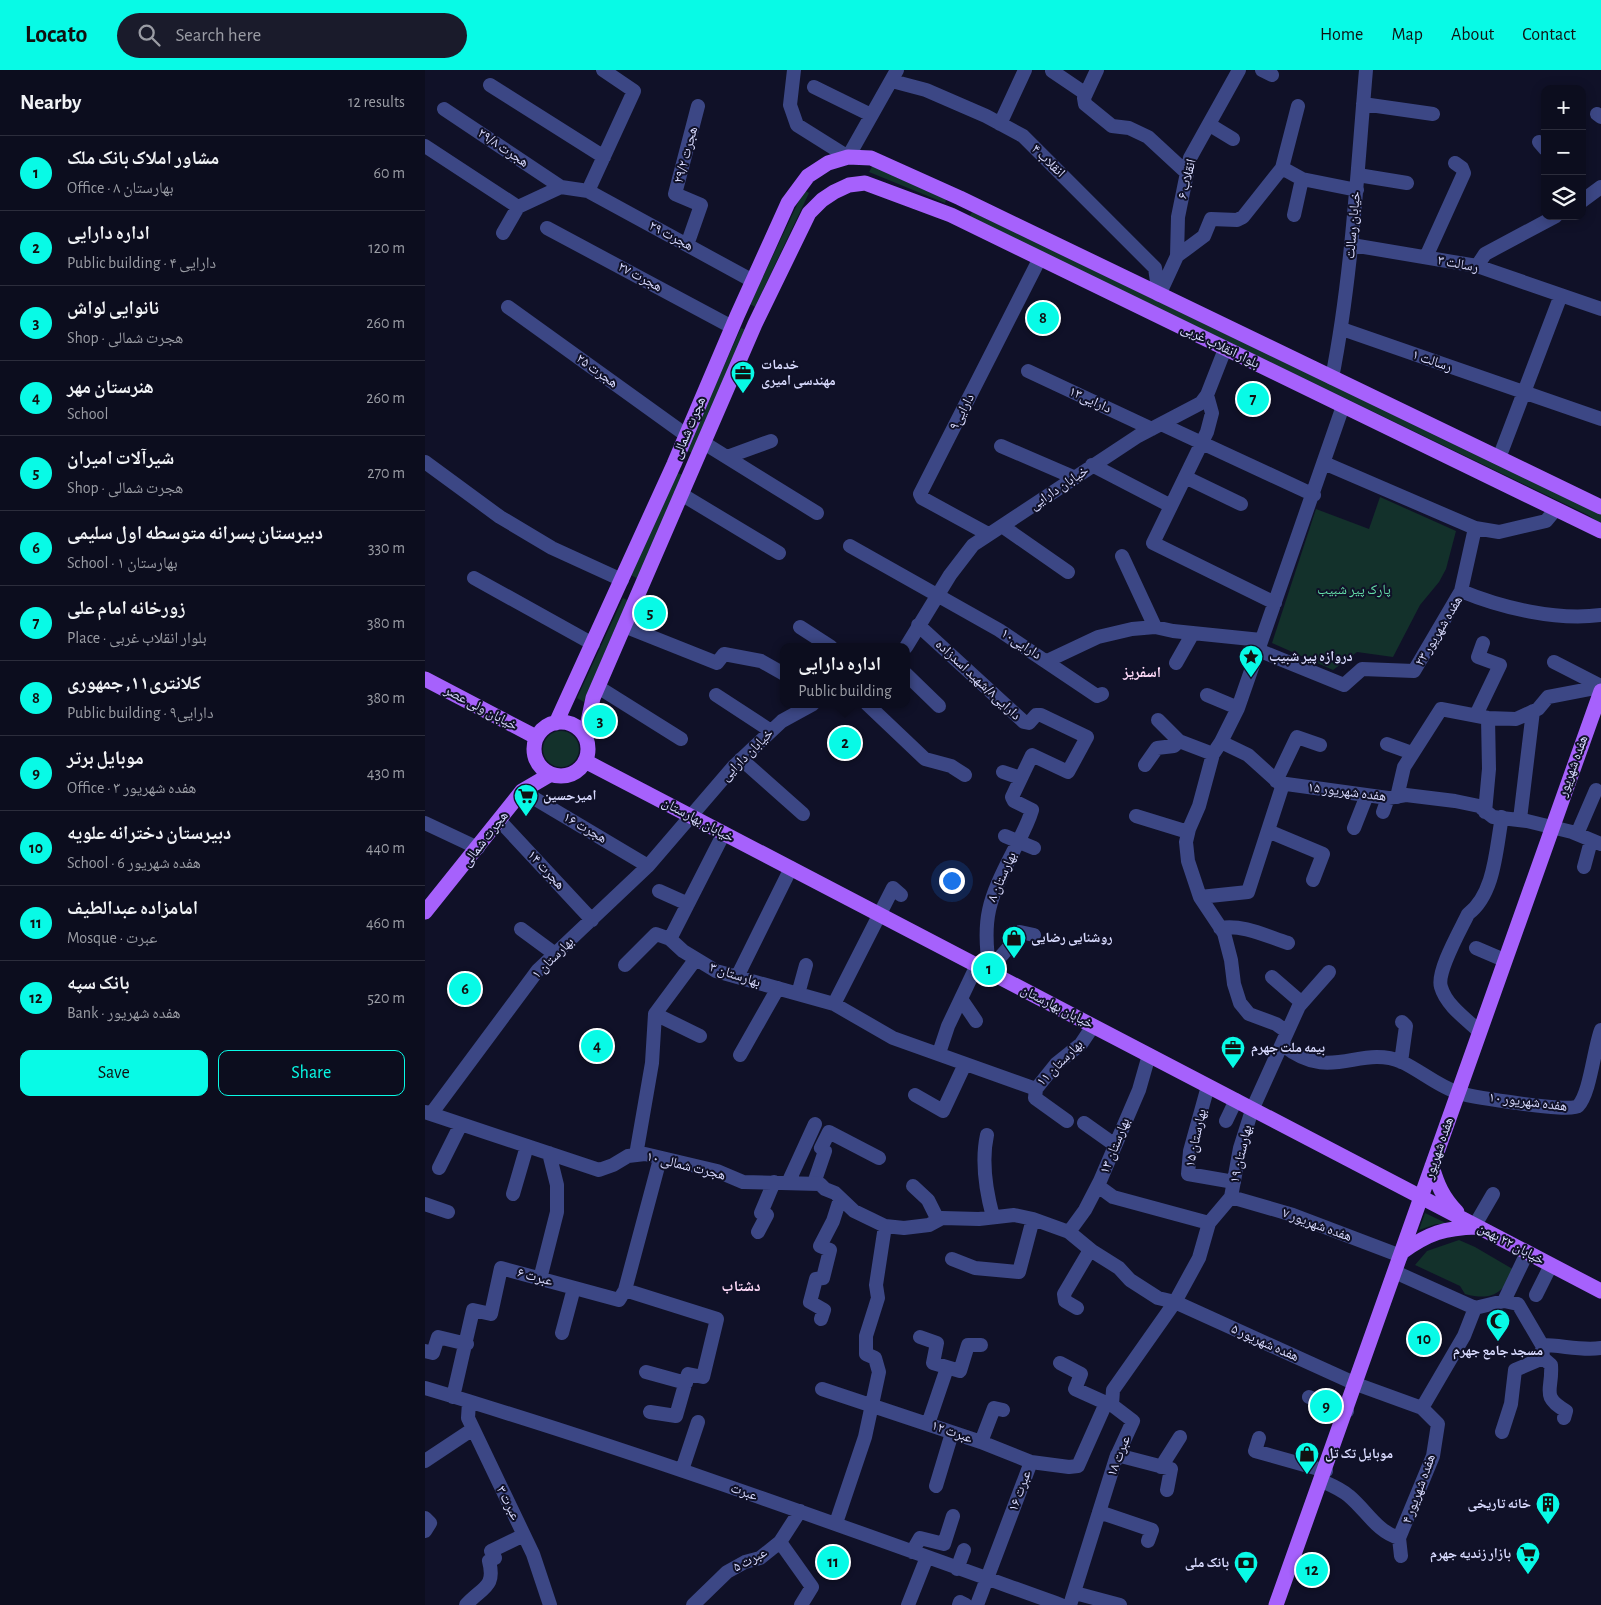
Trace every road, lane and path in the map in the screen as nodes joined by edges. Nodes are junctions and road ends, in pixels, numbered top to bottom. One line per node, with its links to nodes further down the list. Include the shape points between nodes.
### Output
1 (603, 70): 22 (street, via 634,91)
2 (794, 70): 23 (street, via 790,106 797,125)
3 (1025, 70): 18 (street)
4 (1097, 70): 11 (street)
5 (1366, 70): 12 (street, خیابان رسالت)
6 (1052, 71): 11 (street)
7 (1233, 72): 19 (street, انقلاب ۶)
8 (894, 75): 17 (street); 18 (street, انقلاب ۴)
9 (490, 85): 22 (street)
10 (814, 87): 17 (street)
11 (1086, 94): 26 (street, via 1085,104 1112,126 1129,128 1148,137)
12 (1363, 104): 16 (street); 27 (street, خیابان رسالت)
13 (699, 106): 45 (street, هجرت ۲۹/۲, via 675,194 701,205)
14 (1298, 106): 25 (street)
15 (444, 109): 32 (street, هجرت ۲۹/۸)
16 (1433, 114)
17 (871, 116): 23 (street)
18 (1000, 124): 52 (street, انقلاب ۴, via 1023,136 1155,268)
19 (1209, 125): 20 (street); 26 (street, انقلاب ۶, via 1191,158)
20 (1233, 139)
21 (425, 146): 39 (street)
22 (604, 157): 35 (street)
23 (848, 157): 28 (main road, هجرت شمالی, via 828,163); 31 (main road); 38 (main road, بلوار انقلاب غربی, via 871,158)
24 (1455, 163): 49 (street, via 1464,173)
25 (1281, 168): 29 (street); 47 (street, via 1243,217 1237,220 1211,219 1204,236)
26 (1187, 173): 47 (street, انقلاب ۶, via 1178,216)
27 (1358, 175): 30 (street); 34 (street, خیابان رسالت)
28 (808, 176): 36 (main road); 51 (main road, هجرت شمالی, via 788,203)
29 (1302, 180): 34 (street); 40 (street)
30 (1407, 183)
31 (849, 185): 36 (main road, بلوار انقلاب غربی); 41 (main road, بلوار انقلاب غربی, via 865,183)
32 (561, 187): 35 (street, هجرت ۲۹); 39 (street)
33 (1601, 188): 37 (street)
34 (1357, 190): 46 (street, خیابان رسالت)
35 (588, 191): 45 (street, هجرت ۲۹)
36 (828, 196): 57 (main road, هجرت شمالی, via 809,213)
37 (1586, 196)
38 (960, 198): 41 (main road); 52 (main road, بلوار انقلاب غربی)
39 (518, 207): 44 (street)
40 (1294, 214)
41 (951, 215): 48 (main road, بلوار انقلاب غربی)
42 (1549, 220): 50 (street, via 1485,254)
43 (547, 228): 56 (street, هجرت ۲۷)
44 (503, 233)
45 (687, 245): 51 (street, هجرت ۲۹)
46 (1352, 245): 49 (street, رسالت ۳); 58 (street, خیابان رسالت)
47 (1177, 256): 52 (street, انقلاب ۶)
48 (1039, 258): 59 (main road, بلوار انقلاب غربی); 89 (street, دارایی۹, via 920,494)
49 (1425, 258): 50 (street, رسالت ۳)
50 (1477, 266): 53 (street, رسالت ۳)
51 (753, 280): 56 (main road, هجرت شمالی)
52 (1159, 295): 61 (main road, بلوار انقلاب غربی)
53 (1561, 295): 55 (street, رسالت ۳); 62 (street)
54 (508, 307): 67 (street, هجرت ۲۵)
55 (1601, 309)
56 (735, 321): 57 (main road); 67 (main road, هجرت شمالی)
57 (755, 324): 70 (main road, هجرت شمالی)
58 (1342, 330): 61 (street, خیابان رسالت); 62 (street, رسالت ۱)
59 (1225, 349): 63 (street); 64 (main road, بلوار انقلاب غربی)
60 (1028, 371): 66 (street, دارایی۱۳)
61 (1332, 378): 73 (main road, بلوار انقلاب غربی)
62 (1523, 392): 65 (street, رسالت ۱); 73 (street)
63 (1207, 395): 66 (street, خیابان دارایی, via 1201,403); 69 (street, via 1212,414)
64 (1343, 406): 75 (street); 84 (main road, بلوار انقلاب غربی)
65 (1601, 419)
66 (1157, 426): 69 (street, دارایی۱۳); 76 (street, خیابان دارایی)
67 (686, 435): 95 (main road, هجرت شمالی)
68 (771, 441): 72 (street)
69 (1202, 442): 77 (street); 80 (street, دارایی۱۳)
70 (704, 443): 72 (street); 79 (main road, هجرت شمالی)
71 (1001, 446): 78 (street)
72 (727, 457): 85 (street)
73 (1499, 458): 83 (main road, بلوار انقلاب غربی)
74 (425, 462): 95 (street, via 500,516 552,548)
75 (1325, 463): 80 (street); 87 (street)
76 (1092, 465): 78 (street, خیابان دارایی); 82 (street)
77 (1185, 477): 81 (street); 82 (street)
78 (1073, 478): 86 (street, خیابان دارایی)
79 (681, 494): 91 (street); 101 (main road, هجرت شمالی)
80 (1313, 495): 98 (street)
81 (1241, 504)
82 (1171, 506): 98 (street, via 1153,538 1154,545)
83 (1601, 507)
84 (1556, 508): 87 (street, via 1546,521 1499,532); 88 (main road, بلوار انقلاب غربی)
85 (817, 512)
86 (1002, 526): 89 (street, خیابان دارایی); 93 (street)
87 (1475, 528): 96 (street)
88 (1601, 531)
89 (989, 534): 97 (street, خیابان دارایی, via 973,545)
90 (850, 546): 97 (street, دارایی۱۰)
91 (779, 553)
92 (1122, 556): 103 (street)
93 (1068, 572)
94 (474, 578): 108 (street)
95 (622, 580): 108 (main road, هجرت شمالی)
96 (1461, 591): 99 (street, هفده شهریور ۲۳, via 1489,603 1526,610 1581,618); 109 (street, هفده شهریور ۲۳, via 1414,671 1362,669 1344,685)
97 (937, 596): 100 (street, خیابان دارایی); 110 (street, دارایی۱۰)
98 (1275, 603): 109 (street)
99 (1601, 615)
100 (918, 625): 107 (street, خیابان دارایی); 146 (street, دارایی۸/شهید اسدزاده, via 1024,722 1029,723 1041,714 1087,736 1068,772 1032,755)
101 (624, 626): 113 (street, via 717,663 724,654 761,660); 117 (main road, هجرت شمالی)
102 (800, 627): 106 (street)
103 (1155, 627): 104 (street); 110 (street, via 1098,637)
104 (1193, 634): 109 (street); 112 (street)
105 (1483, 642): 127 (street, via 1478,656 1500,665)
106 (825, 643)
107 (908, 643)
108 (593, 644): 129 (main road, هجرت شمالی)
109 (1260, 645): 125 (street)
110 (1047, 661): 119 (street, دارایی۱۰, via 1097,696)
111 (1554, 662): 116 (street)
112 (1176, 663)
113 (780, 672)
114 (910, 678): 122 (street)
115 (425, 679): 132 (main road, خیابان ولی عصر)
116 (1601, 686): 126 (street, via 1549,697)
117 (598, 687): 131 (main road, هجرت شمالی); 133 (street)
118 (1601, 691): 161 (main road, هفده شهریور)
119 (1102, 694)
120 (716, 695): 130 (street)
121 (1207, 695): 125 (street)
122 (939, 706)
123 (806, 708): 130 (street, خیابان دارایی)
124 (871, 708): 145 (street, via 925,759 951,766)
125 (1238, 708): 137 (street)
126 (1533, 711): 127 (street, via 1516,718); 158 (street)
127 (1482, 717): 138 (street, via 1441,710); 153 (street, via 1489,769)
128 (1158, 720): 134 (street)
129 (556, 722): 131 (main road, via 573,725); 132 (main road, via 541,730)
130 (771, 731): 140 (street, خیابان دارایی)
131 (585, 736): 141 (main road, via 588,753)
132 (536, 737): 139 (main road)
133 (681, 739)
134 (1179, 741): 137 (street); 142 (street, via 1174,746 1157,748)
135 (1387, 744): 138 (street)
136 (1320, 745): 147 (street, via 1297,737)
137 (1217, 748): 147 (street, via 1248,755); 164 (street)
138 (1412, 753): 151 (street)
139 (535, 758): 144 (main road, via 541,768); 149 (main road)
140 (741, 759): 154 (street); 155 (street, خیابان دارایی)
141 (585, 761): 144 (main road, via 581,768 567,776); 155 (main road, خیابان بهارستان)
142 (1145, 765)
143 (1003, 772): 146 (street)
144 (551, 774): 149 (main road, هجرت شمالی)
145 (965, 775)
146 (1020, 778): 168 (street, دارایی۸/شهید اسدزاده, via 1012,800 1032,810)
147 (1280, 782): 150 (street, هفده شهریور ۱۵); 163 (street)
148 (1596, 790): 166 (street)
149 (522, 791): 159 (main road, هجرت شمالی); 172 (street, هجرت ۱۶)
150 (1367, 795): 151 (street, هفده شهریور ۱۵); 162 (street)
151 (1393, 798): 152 (street); 153 (street, هفده شهریور ۱۵, via 1406,795 1455,800 1479,806)
152 (1383, 812)
153 (1485, 812): 157 (street, هفده شهریور ۱۵, via 1493,817)
154 (803, 814)
155 (691, 816): 165 (main road, خیابان بهارستان); 172 (street, بهارستان ۱)
156 (1136, 816): 164 (street)
157 (1502, 817): 158 (street, هفده شهریور ۱۵); 208 (street, via 1487,890 1468,914 1443,969 1440,986 1448,1000)
158 (1519, 819): 161 (street, هفده شهریور ۱۵)
159 (499, 820): 170 (main road, هجرت شمالی); 182 (street, هجرت ۱۴)
160 (425, 823): 170 (street)
161 (1551, 827): 166 (street, هفده شهریور ۱۵); 191 (main road, هفده شهریور)
162 (1354, 828)
163 (1268, 831): 175 (street, via 1323,854); 178 (street, via 1247,893)
164 (1188, 832): 178 (street, via 1188,861)
165 (724, 833): 174 (main road, خیابان بهارستان); 179 (street)
166 (1577, 834): 169 (street, هفده شهریور ۱۵)
167 (1005, 836): 168 (street)
168 (1019, 841): 171 (street); 194 (street, بهارستان ۸, via 994,888 986,917)
169 (1596, 843): 173 (street)
170 (478, 848): 180 (main road, هجرت شمالی)
171 (1035, 848)
172 (648, 866): 182 (street, بهارستان ۱)
173 (1584, 867)
174 (791, 868): 181 (main road, خیابان بهارستان); 196 (street)
175 (1313, 880)
176 (892, 888): 181 (street)
177 (659, 891): 179 (street)
178 (1200, 897): 183 (street)
179 (688, 904): 186 (street)
180 (427, 907)
181 (880, 915): 194 (main road, خیابان بهارستان); 202 (street)
182 (592, 920): 189 (street, بهارستان ۱)
183 (1220, 928): 187 (street, via 1231,926 1266,934); 210 (street, via 1241,1003 1249,1014 1277,1024)
184 (521, 929): 189 (street)
185 (1034, 935): 194 (street, via 1020,932 1013,944)
186 (670, 939): 190 (street, بهارستان ۳); 192 (street, via 656,934)
187 (1287, 943)
188 (1476, 948): 191 (street)
189 (555, 954): 222 (street, بهارستان ۱, via 538,970)
190 (695, 960): 196 (street, بهارستان ۳); 203 (street)
191 (1505, 960): 208 (main road, هفده شهریور)
192 (625, 965)
193 (806, 965): 199 (street)
194 (984, 969): 200 (street); 206 (main road, خیابان بهارستان)
195 (1329, 972): 201 (street, بهارستان ۱۹)
196 (737, 977): 198 (street, بهارستان ۳)
197 (1272, 977): 201 (street)
198 (778, 988): 199 (street, بهارستان ۳); 213 (street)
199 (798, 994): 202 (street, بهارستان ۳)
200 (961, 999): 204 (street); 211 (street)
201 (1302, 1003): 210 (street, بهارستان ۱۹)
202 (834, 1004): 211 (street, بهارستان ۳, via 893,1038)
203 (655, 1014): 209 (street); 232 (street, via 652,1063)
204 (976, 1021)
205 (1402, 1022): 214 (street, via 1406,1026)
206 (1093, 1026): 212 (main road, خیابان بهارستان); 217 (street, بهارستان ۱۱, via 1081,1044 1056,1064)
207 (1601, 1030): 218 (street, هفده شهریور ۱۰, via 1579,1106 1542,1107)
208 (1479, 1031): 218 (main road, هفده شهریور)
209 (700, 1036)
210 (1284, 1038): 214 (street, via 1295,1054 1324,1064 1383,1058); 221 (street, بهارستان ۱۹)
211 (939, 1054): 215 (street, بهارستان ۱۱)
212 (1149, 1055): 216 (main road, خیابان بهارستان); 229 (street, بهارستان ۱۳, via 1139,1090)
213 (740, 1056)
214 (1401, 1062): 218 (street)
215 (965, 1064): 217 (street, بهارستان ۱۱); 219 (street, via 943,1111)
216 (1208, 1086): 220 (main road, خیابان بهارستان); 238 (street, بهارستان ۱۵, via 1188,1174)
217 (1035, 1089): 223 (street, via 1035,1098)
218 (1458, 1093): 235 (main road, هفده شهریور)
219 (915, 1095)
220 (1236, 1100): 221 (main road, خیابان بهارستان); 224 (street)
221 (1252, 1110): 238 (street, بهارستان ۱۹); 245 (main road, خیابان بهارستان)
222 (428, 1113): 226 (street, هجرت شمالی ۱۰)
223 (1067, 1121)
224 (1226, 1121)
225 (1084, 1123): 229 (street)
226 (461, 1124): 230 (street, هجرت شمالی ۱۰); 236 (street)
227 (815, 1124): 239 (street)
228 (987, 1135): 250 (street, via 985,1171)
229 (1115, 1145): 242 (street, بهارستان ۱۳)
230 (527, 1146): 231 (street, هجرت شمالی ۱۰); 243 (street)
231 (549, 1153): 232 (street, هجرت شمالی ۱۰, via 599,1170); 264 (street, via 557,1185 557,1212)
232 (636, 1155): 234 (street, هجرت شمالی ۱۰)
233 (879, 1158): 240 (street, via 829,1132 821,1148 825,1151)
234 (660, 1159): 237 (street, هجرت شمالی ۱۰, via 717,1171 743,1182); 266 (street)
235 (1432, 1166): 245 (main road, هفده شهریور); 254 (main road, via 1438,1186 1449,1204)
236 (439, 1168)
237 (774, 1182): 239 (street, هجرت شمالی ۱۰); 256 (street, via 761,1213 767,1215)
238 (1234, 1182): 246 (street, بهارستان ۱۹)
239 (788, 1183): 240 (street, هجرت شمالی ۱۰)
240 (814, 1183): 247 (street, هجرت شمالی ۱۰)
241 (913, 1186): 252 (street, via 927,1200)
242 (1098, 1186): 253 (street, via 1113,1197); 257 (street, بهارستان ۱۳)
243 (513, 1194)
244 (1493, 1194): 254 (street)
245 (1421, 1197): 254 (main road, خیابان ۲۲ بهمن); 260 (main road, هفده شهریور)
246 (1231, 1198): 253 (street, بهارستان ۱۹); 260 (street, هفده شهریور ۷, via 1293,1215)
247 (840, 1199): 255 (street, هجرت شمالی ۱۰, via 854,1212); 273 (street, via 820,1246 830,1250 823,1278 816,1279 810,1302 824,1310)
248 (425, 1204): 249 (street)
249 (448, 1212)
250 (993, 1217): 251 (street); 252 (street)
251 (1033, 1219): 257 (street); 261 (street, via 1019,1272 975,1268)
252 (937, 1220): 255 (street, via 929,1225 904,1228)
253 (1209, 1223): 270 (street, بهارستان ۱۹, via 1199,1258)
254 (1472, 1223): 259 (main road, خیابان ۲۲ بهمن); 260 (main road, via 1424,1236)
255 (885, 1226): 292 (street, via 876,1285 878,1298 866,1336 865,1354 875,1358 879,1372)
256 (758, 1232)
257 (1069, 1232): 258 (street, هفده شهریور ۵)
258 (1090, 1250): 270 (street, هفده شهریور ۵, via 1158,1298); 271 (street, via 1064,1294 1065,1301)
259 (1527, 1253): 262 (main road, خیابان ۲۲ بهمن); 269 (street)
260 (1402, 1254): 263 (main road, هفده شهریور)
261 (952, 1259)
262 (1551, 1265): 267 (main road, خیابان ۲۲ بهمن); 268 (street)
263 (1395, 1272): 272 (street); 285 (main road, هفده شهریور)
264 (540, 1279): 265 (street, عبرت ۶); 276 (street, عبرت ۶, via 501,1268 491,1314 473,1310)
265 (574, 1288): 266 (street, عبرت ۶, via 619,1300); 274 (street)
266 (625, 1290): 284 (street, via 717,1319 703,1377 688,1374)
267 (1601, 1291)
268 (1536, 1296)
269 (1504, 1301): 272 (street); 280 (street, via 1518,1304)
270 (1175, 1302): 285 (street, هفده شهریور ۵); 291 (street, via 1113,1390)
271 (1077, 1308)
272 (1475, 1308): 293 (street, via 1464,1336)
273 (821, 1319)
274 (562, 1333)
275 (920, 1337): 282 (street, via 937,1343 933,1364)
276 (467, 1344): 279 (street, via 438,1337 433,1354); 288 (street, عبرت ۶)
277 (981, 1345): 282 (street, via 968,1345 961,1370)
278 (1601, 1348): 280 (street, via 1561,1345)
279 (425, 1351)
280 (1543, 1352): 297 (street, via 1551,1365 1549,1396 1551,1401 1567,1411); 301 (street, via 1515,1370 1511,1404)
281 (1060, 1363): 291 (street, via 1081,1374 1075,1389)
282 (947, 1368): 299 (street)
283 (646, 1372): 284 (street)
284 (685, 1383): 296 (street, via 676,1416)
285 (1356, 1384): 293 (street, هفده شهریور ۴); 295 (main road, هفده شهریور)
286 (425, 1388): 288 (street, عبرت)
287 (822, 1389): 292 (street, عبرت ۱۲)
288 (453, 1397): 290 (street, عبرت)
289 (1309, 1397): 295 (street)
290 (469, 1402): 300 (street, عبرت ۳, via 468,1418); 310 (street, عبرت)
291 (1109, 1404): 306 (street, عبرت ۱۸, via 1133,1421); 308 (street, عبرت ۱۶, via 1078,1466)
292 (872, 1406): 299 (street, عبرت ۱۲); 318 (street)
293 (1421, 1408): 321 (street, هفده شهریور ۴, via 1438,1424 1434,1448)
294 (1003, 1410): 305 (street, via 994,1408)
295 (1347, 1411): 311 (main road, هفده شهریور)
296 (649, 1412)
297 (1564, 1418)
298 (698, 1422): 310 (street)
299 (928, 1424): 302 (street, عبرت ۱۲)
300 (473, 1429): 307 (street); 320 (street, عبرت ۳)
301 (1502, 1432)
302 (952, 1433): 305 (street, عبرت ۱۲); 312 (street)
303 (1180, 1437): 309 (street)
304 (1259, 1438): 311 (street, via 1255,1451)
305 (981, 1442): 308 (street, عبرت ۱۲)
306 (1117, 1455): 309 (street); 315 (street, عبرت ۱۸)
307 (425, 1461)
308 (1031, 1462): 329 (street, عبرت ۱۶)
309 (1161, 1466): 313 (street, via 1171,1469)
310 (682, 1470): 314 (street, عبرت)
311 (1324, 1476): 321 (street, via 1349,1496 1376,1525); 341 (main road, هفده شهریور)
312 (936, 1486)
313 (1167, 1490)
314 (800, 1511): 318 (street, عبرت); 323 (street, عبرت ۵)
315 (1099, 1512): 322 (street, via 1152,1530); 330 (street, عبرت ۱۸)
316 (953, 1516): 325 (street, via 944,1544 920,1538)
317 (425, 1518): 319 (street, via 430,1523)
318 (836, 1523): 325 (street, عبرت)
319 (425, 1531)
320 (524, 1535): 331 (street, via 491,1551 495,1558 489,1561 493,1574 489,1584); 332 (street, عبرت ۳)
321 (1399, 1538): 326 (street, هفده شهریور ۴)
322 (1148, 1541)
323 (780, 1542): 333 (street, عبرت ۵, via 760,1558 727,1572); 334 (street, via 812,1587)
324 (964, 1550): 328 (street)
325 (913, 1552): 327 (street, عبرت)
326 (1401, 1556)
327 (927, 1557): 328 (street, عبرت); 335 (street)
328 (957, 1569): 329 (street, عبرت)
329 (988, 1579): 338 (street, عبرت ۱۶); 339 (street, عبرت)
330 (1073, 1599): 340 (street)
331 (467, 1605)
332 (550, 1605)
333 (693, 1605)
334 (801, 1605)
335 (908, 1605)
336 (959, 1605): 337 (street, via 959,1602)
337 (966, 1605)
338 (977, 1605)
339 (1061, 1605)
340 (1120, 1605)
341 (1276, 1605)

